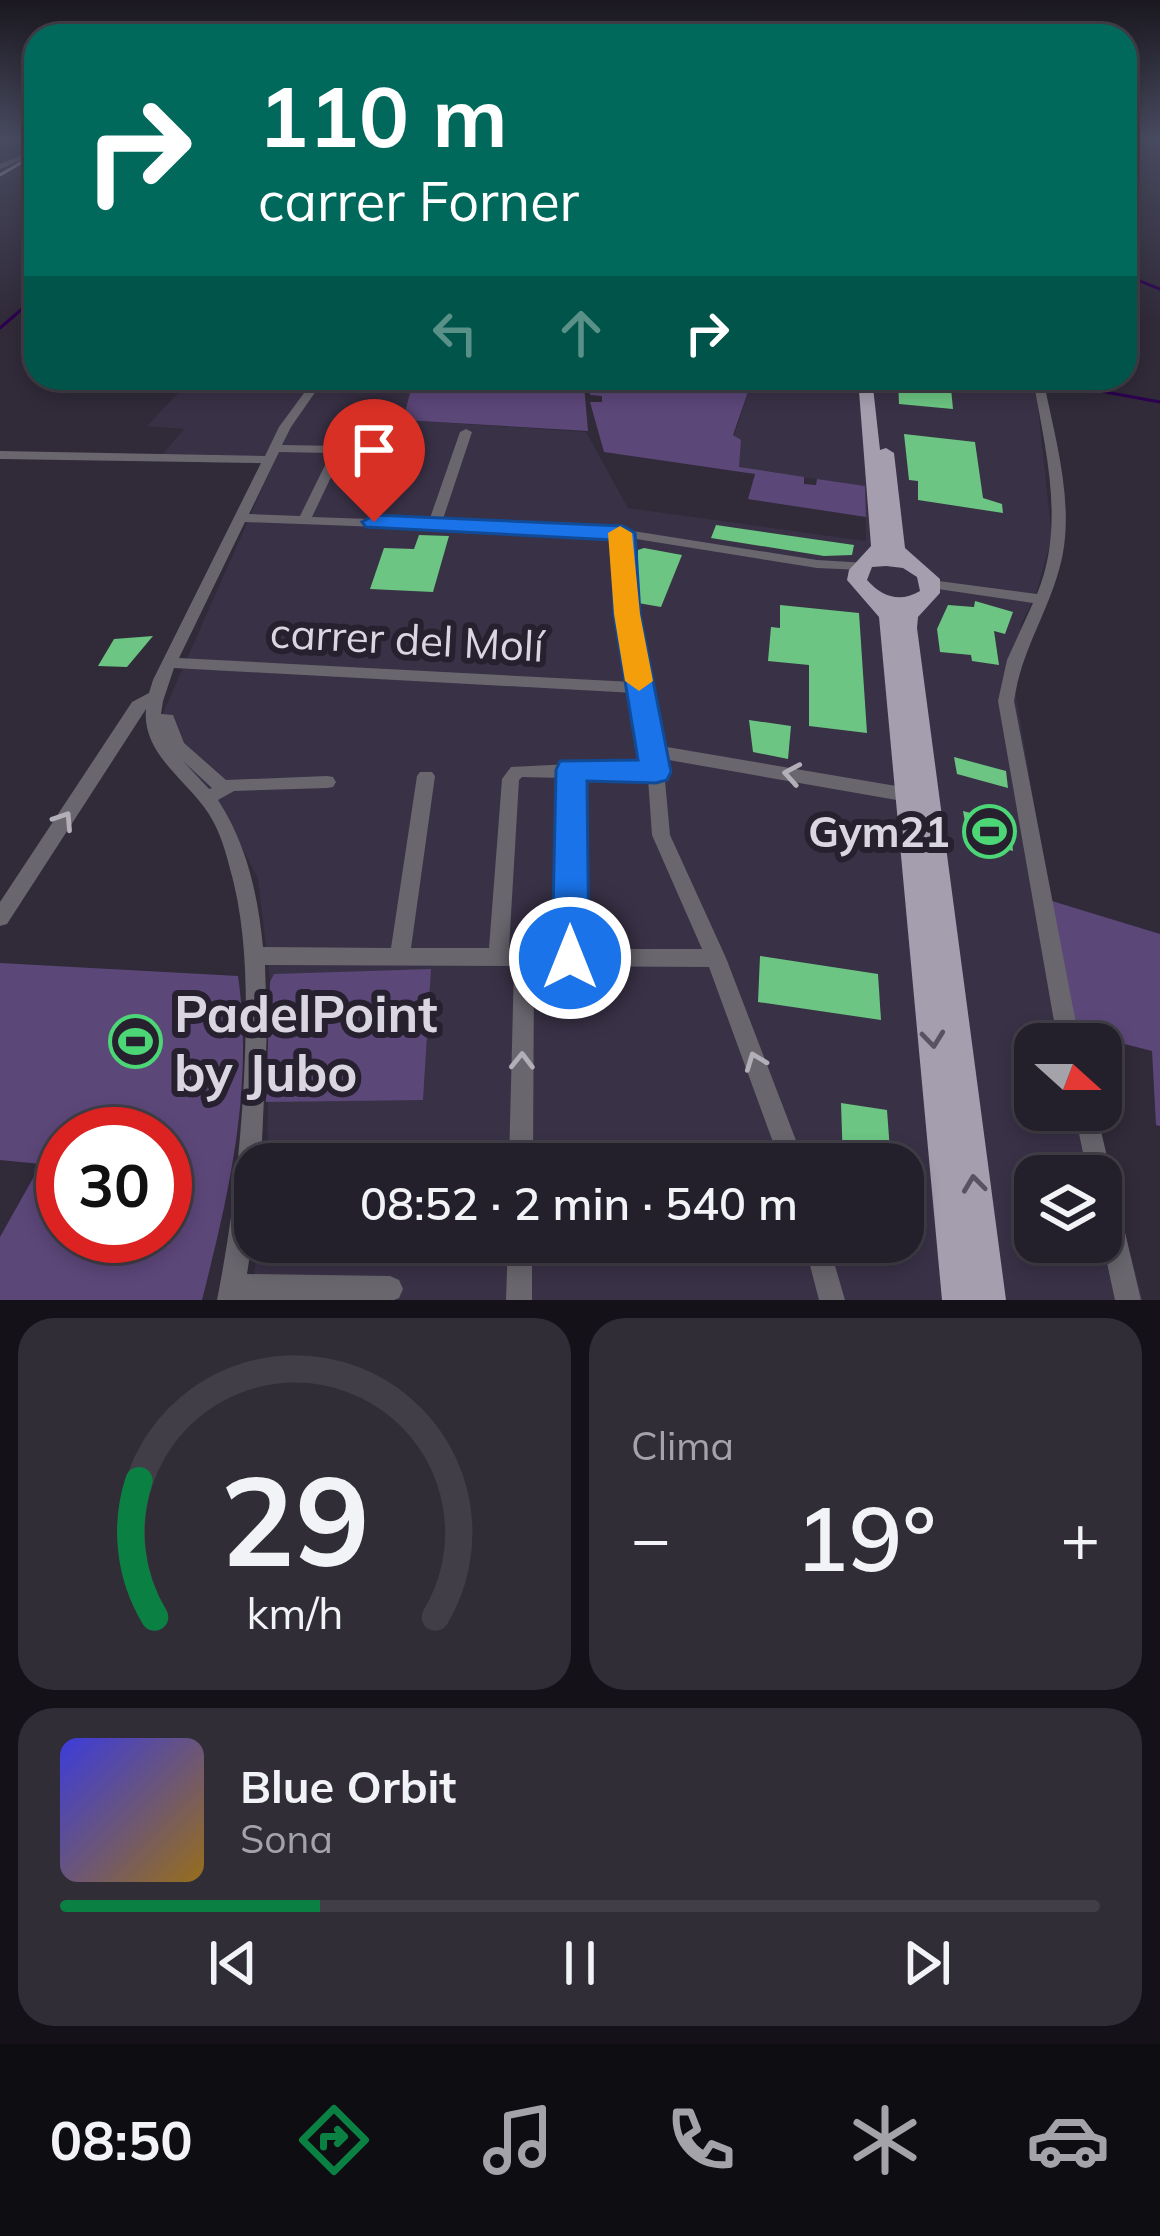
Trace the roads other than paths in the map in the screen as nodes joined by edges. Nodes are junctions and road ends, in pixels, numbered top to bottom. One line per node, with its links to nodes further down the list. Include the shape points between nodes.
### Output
1 (312, 390): 6 (street)
2 (866, 390): 13 (main road, via 880,541)
3 (878, 390): 12 (main road, via 896,550)
4 (1040, 390): 15 (street, via 1059,508 1057,555)
5 (466, 432): 10 (street)
6 (272, 454): 7 (street); 8 (street); 9 (street, via 338,450)
7 (0, 455)
8 (243, 518): 9 (street); 16 (street)
9 (305, 519): 10 (street)
10 (434, 525): 11 (street)
11 (623, 533): 13 (street); 17 (street)
12 (912, 565): 13 (main road, via 895,560); 14 (main road)
13 (865, 577): 14 (main road, via 894,604); 25 (main road, via 889,616)
14 (925, 593): 15 (street); 44 (main road, one-way to 14, via 907,628)
15 (1038, 598): 33 (street, via 1016,648 1006,701)
16 (170, 663): 17 (street, carrer del Molí); 18 (street)
17 (640, 688): 19 (street)
18 (154, 697): 24 (street, via 163,752); 26 (street, one-way to 18, via 139,706)
19 (654, 751): 21 (street); 25 (street, one-way to 19)
20 (571, 770): 21 (street); 29 (street, via 524,769 512,778); 31 (street)
21 (656, 772): 32 (street, via 661,835)
22 (426, 776): 28 (street)
23 (326, 782): 24 (street)
24 (216, 793): 27 (street, via 241,873)
25 (908, 795): 43 (main road, one-way to 43)
26 (0, 918)
27 (253, 956): 28 (street); 40 (street, via 251,1107)
28 (400, 957): 29 (street)
29 (498, 957): 30 (street)
30 (524, 957): 31 (street); 34 (street, one-way to 30)
31 (570, 958): 32 (street)
32 (716, 958): 35 (street, one-way to 32)
33 (1066, 1023)
34 (521, 1143)
35 (785, 1143)
36 (520, 1263): 41 (street)
37 (822, 1263): 42 (street)
38 (1119, 1263): 45 (street)
39 (391, 1289): 40 (street)
40 (231, 1294)
41 (519, 1300)
42 (832, 1300)
43 (960, 1300)
44 (988, 1300)
45 (1127, 1300)

